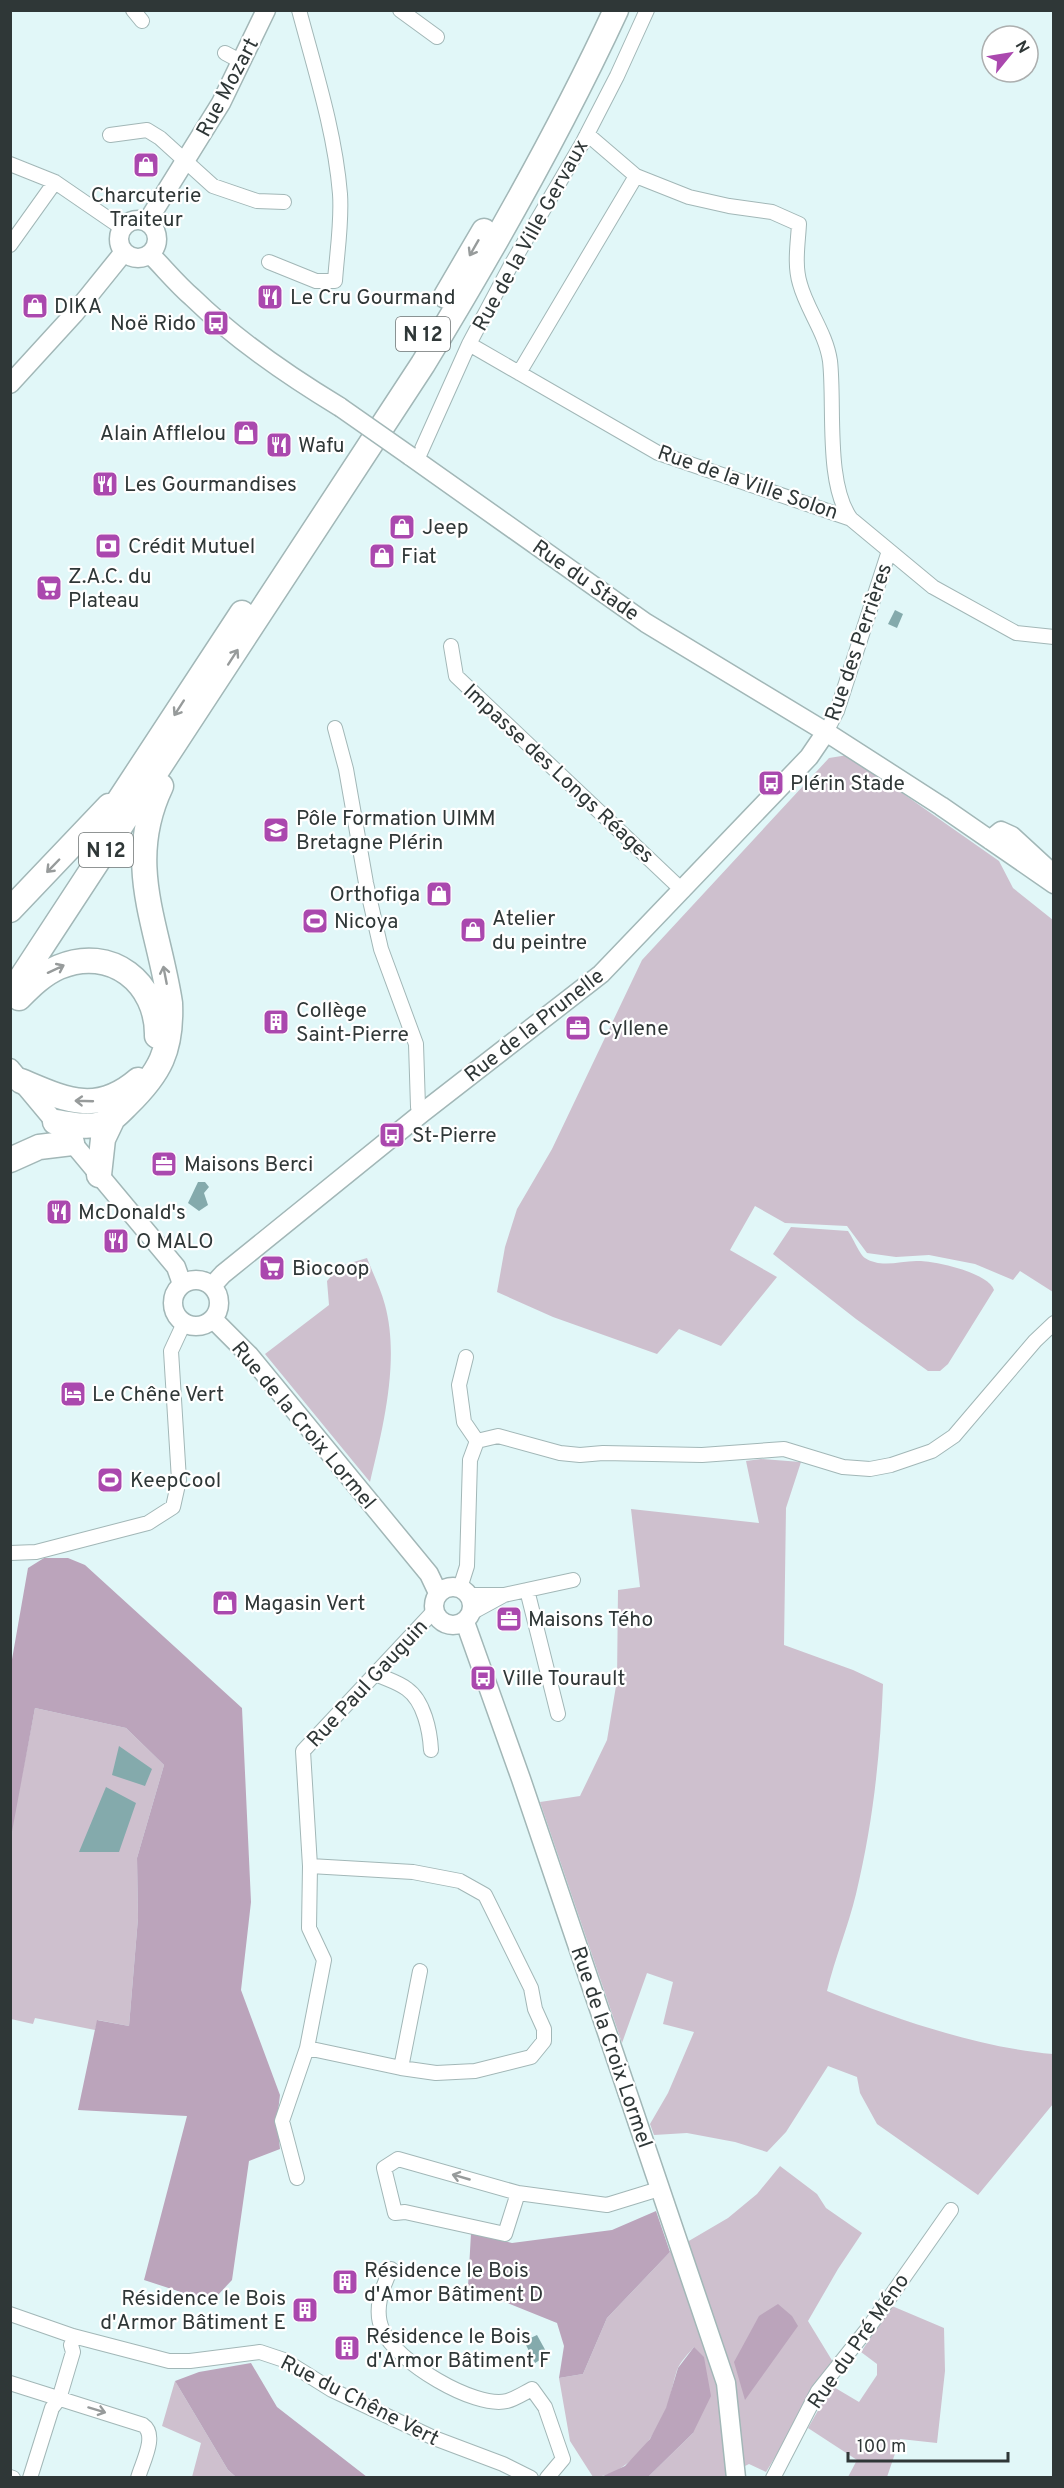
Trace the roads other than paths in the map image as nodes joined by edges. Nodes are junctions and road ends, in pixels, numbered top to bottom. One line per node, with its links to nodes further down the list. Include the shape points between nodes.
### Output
1 (266, 10): 9 (street, Rue Mozart)
2 (299, 10): 22 (street, via 319,85 340,195 335,280 316,281)
3 (400, 10): 7 (street)
4 (599, 10): 34 (highway, N 12, one-way to 34, via 521,165 431,321 336,472)
5 (616, 10): 31 (highway, N 12, one-way to 5, via 363,459 478,274 567,114)
6 (647, 10): 10 (street, Rue de la Ville Gervaux)
7 (436, 37)
8 (225, 53): 9 (street)
9 (242, 62): 12 (street, Rue Mozart)
10 (587, 134): 14 (street); 23 (street, Rue de la Ville Gervaux)
11 (110, 135): 12 (street, Rue Mozart, via 147,130)
12 (186, 162): 16 (street, Rue Mozart, via 213,186 257,201); 17 (street, Rue Mozart)
13 (10, 164): 15 (street)
14 (636, 176): 24 (street); 27 (street, via 689,197 772,212 799,224 800,284 830,360 841,506)
15 (55, 182): 18 (street); 19 (street)
16 (285, 202)
17 (147, 222): 18 (street, via 131,221); 21 (street, via 153,225 158,237)
18 (122, 228): 20 (street, via 119,240)
19 (10, 245)
20 (124, 252): 21 (street, via 134,258); 25 (street)
21 (150, 254): 26 (street, Rue du Stade, bridge, via 191,297 244,342)
22 (269, 262)
23 (469, 344): 24 (street, Rue de la Ville Solon); 26 (street, Rue de la Ville Gervaux)
24 (519, 372): 27 (street, Rue de la Ville Solon, via 658,453)
25 (10, 384)
26 (414, 458): 33 (street, Rue du Stade, via 646,623)
27 (851, 519): 28 (street, Rue de la Ville Solon)
28 (889, 551): 29 (street, Rue de la Ville Solon, via 933,587 1016,633); 33 (street, Rue des Perrières, via 837,711)
29 (1053, 637)
30 (451, 646): 36 (street, Impasse des Longs Réages, via 456,676)
31 (201, 706): 39 (highway, N 12); 43 (highway, one-way to 31, via 157,1072 169,1040 170,1003 145,883 143,844 152,804)
32 (335, 728): 42 (street, via 381,949 416,1044 418,1107)
33 (826, 732): 35 (street, Rue du Stade, via 941,806 995,835); 36 (street, Rue de la Prunelle, via 809,757)
34 (122, 794): 37 (highway, one-way to 37); 38 (highway, N 12)
35 (1051, 882)
36 (683, 891): 42 (street, Rue de la Prunelle, via 601,974)
37 (10, 910)
38 (10, 967)
39 (10, 994)
40 (10, 1006): 41 (highway, one-way to 41, via 32,984 60,967 100,962 116,966 140,984 151,999 157,1019 156,1051 140,1078 119,1094 75,1101)
41 (16, 1074): 44 (street)
42 (422, 1113): 49 (street, Rue de la Prunelle)
43 (113, 1118): 44 (highway, via 88,1126); 47 (highway, via 103,1139)
44 (55, 1122): 45 (street)
45 (72, 1143): 46 (highway, via 39,1147); 47 (street)
46 (10, 1160)
47 (99, 1176): 48 (street, via 176,1267)
48 (182, 1284): 49 (street, via 198,1280); 52 (street, via 173,1304)
49 (213, 1286): 50 (street, via 220,1306)
50 (213, 1319): 52 (street, via 200,1326); 58 (street, Rue de la Croix Lormel, via 249,1355 429,1574)
51 (1053, 1323): 54 (street, via 954,1436 932,1451 891,1465 870,1469 843,1467 784,1449 702,1455 580,1455 560,1454 498,1436)
52 (182, 1328): 55 (street, via 171,1351 179,1479 173,1507 148,1523 36,1552)
53 (466, 1357): 54 (street, via 459,1385 464,1422)
54 (477, 1441): 59 (street, via 470,1460)
55 (10, 1553)
56 (573, 1580): 57 (street)
57 (527, 1590): 59 (street); 61 (street)
58 (436, 1602): 59 (street, via 448,1587); 59 (street, via 441,1622 453,1626); 60 (street, Rue Paul Gauguin)
59 (466, 1604): 68 (street, Rue de la Croix Lormel)
60 (376, 1674): 62 (street, via 408,1689 430,1732); 63 (street, Rue Paul Gauguin, via 303,1752)
61 (558, 1714)
62 (431, 1750)
63 (310, 1866): 65 (street, Rue Paul Gauguin, via 309,1928 324,1960); 66 (street, via 409,1871 460,1881 485,1895 531,1988 544,2029 544,2042 531,2057 459,2074)
64 (420, 1971): 66 (street)
65 (307, 2048): 66 (street); 67 (street, Rue Paul Gauguin, via 282,2121)
66 (402, 2068)
67 (297, 2178)
68 (659, 2189): 69 (street, via 608,2205); 80 (street, Rue de la Croix Lormel, via 726,2383)
69 (518, 2193): 69 (street, one-way to 69, via 398,2159 384,2168 395,2213 505,2234)
70 (951, 2210): 81 (street, Rue du Pré Méno, via 869,2327 818,2391)
71 (391, 2269): 79 (street, via 378,2309 382,2331 399,2353 447,2387 481,2400 506,2401 532,2389 544,2407 563,2459)
72 (10, 2314): 73 (street, Rue du Chêne Vert)
73 (72, 2341): 75 (street, via 66,2348); 78 (street, Rue du Chêne Vert, via 170,2361 260,2352 284,2360 332,2390 434,2438)
74 (10, 2383): 75 (street)
75 (54, 2401): 76 (street); 77 (street, one-way to 77, via 149,2429 151,2436)
76 (30, 2478)
77 (138, 2478)
78 (531, 2478)
79 (547, 2478)
80 (736, 2478)
81 (773, 2478)

